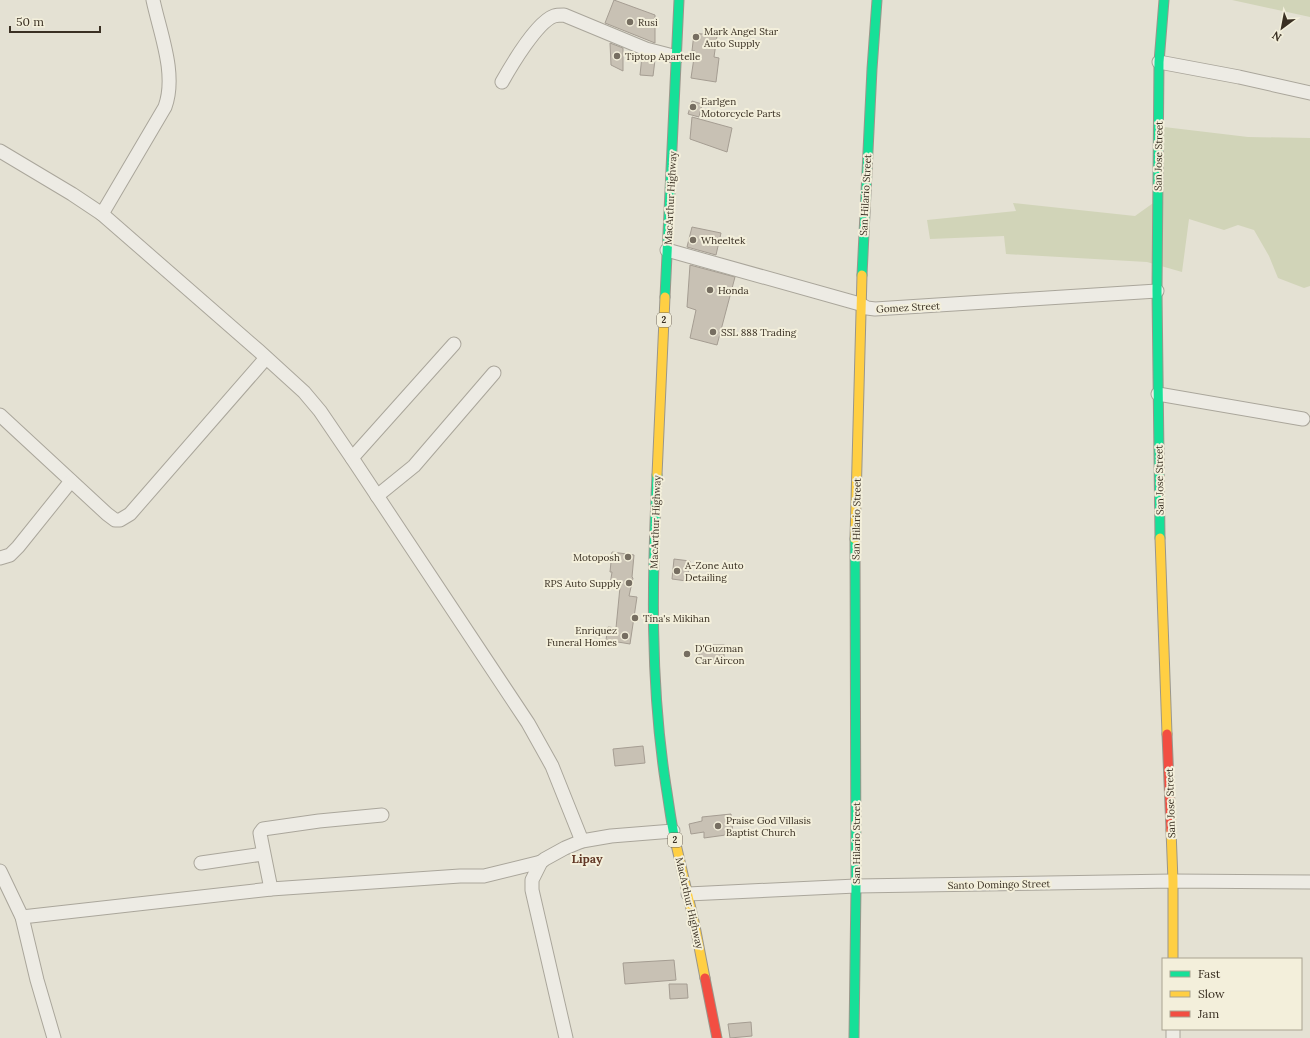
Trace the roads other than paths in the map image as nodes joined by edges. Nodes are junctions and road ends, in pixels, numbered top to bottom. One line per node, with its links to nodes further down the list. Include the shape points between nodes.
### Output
1 (153, 0): 10 (street, via 167,59 167,101)
2 (679, 0): 5 (main road, MacArthur Highway / 2)
3 (877, 0): 13 (main road, San Hilario Street)
4 (1164, 0): 6 (main road, San Jose Street)
5 (677, 57): 7 (street, via 646,49 564,15 554,16 540,26 515,59); 11 (main road, MacArthur Highway / 2)
6 (1159, 62): 8 (street); 12 (main road, San Jose Street)
7 (502, 82)
8 (1310, 93)
9 (0, 151): 10 (street)
10 (102, 214): 15 (street)
11 (667, 250): 13 (street, Gomez Street); 25 (main road, MacArthur Highway / 2, via 655,528 653,640 661,753)
12 (1157, 291): 13 (street, Gomez Street, via 875,309); 17 (main road, San Jose Street)
13 (860, 304): 33 (main road, San Hilario Street, via 855,537)
14 (454, 344): 20 (street)
15 (266, 358): 20 (street, via 304,392); 21 (street, via 124,519 115,520)
16 (494, 373): 22 (street, via 414,466)
17 (1158, 394): 19 (street); 31 (main road, San Jose Street, via 1159,514)
18 (0, 415): 21 (street)
19 (1303, 419)
20 (352, 458): 22 (street)
21 (71, 481): 23 (street, via 18,547 10,555)
22 (377, 496): 26 (street, via 528,723 552,766)
23 (0, 558)
24 (382, 815): 27 (street, via 265,828 260,833)
25 (673, 831): 26 (street); 35 (main road, MacArthur Highway / 2)
26 (582, 841): 28 (street)
27 (263, 854): 29 (street); 34 (street)
28 (541, 862): 34 (street, via 484,876); 39 (street, via 532,880 532,890)
29 (202, 863)
30 (0, 871): 36 (street)
31 (1173, 881): 32 (street, Santo Domingo Street); 33 (street, Santo Domingo Street); 37 (main road, San Jose Street)
32 (1310, 882)
33 (856, 886): 35 (street, Santo Domingo Street); 41 (main road, San Hilario Street)
34 (271, 889): 36 (street)
35 (688, 894): 40 (main road, MacArthur Highway / 2)
36 (22, 917): 38 (street)
37 (1173, 958)
38 (54, 1038)
39 (566, 1038)
40 (717, 1038)
41 (854, 1038)

